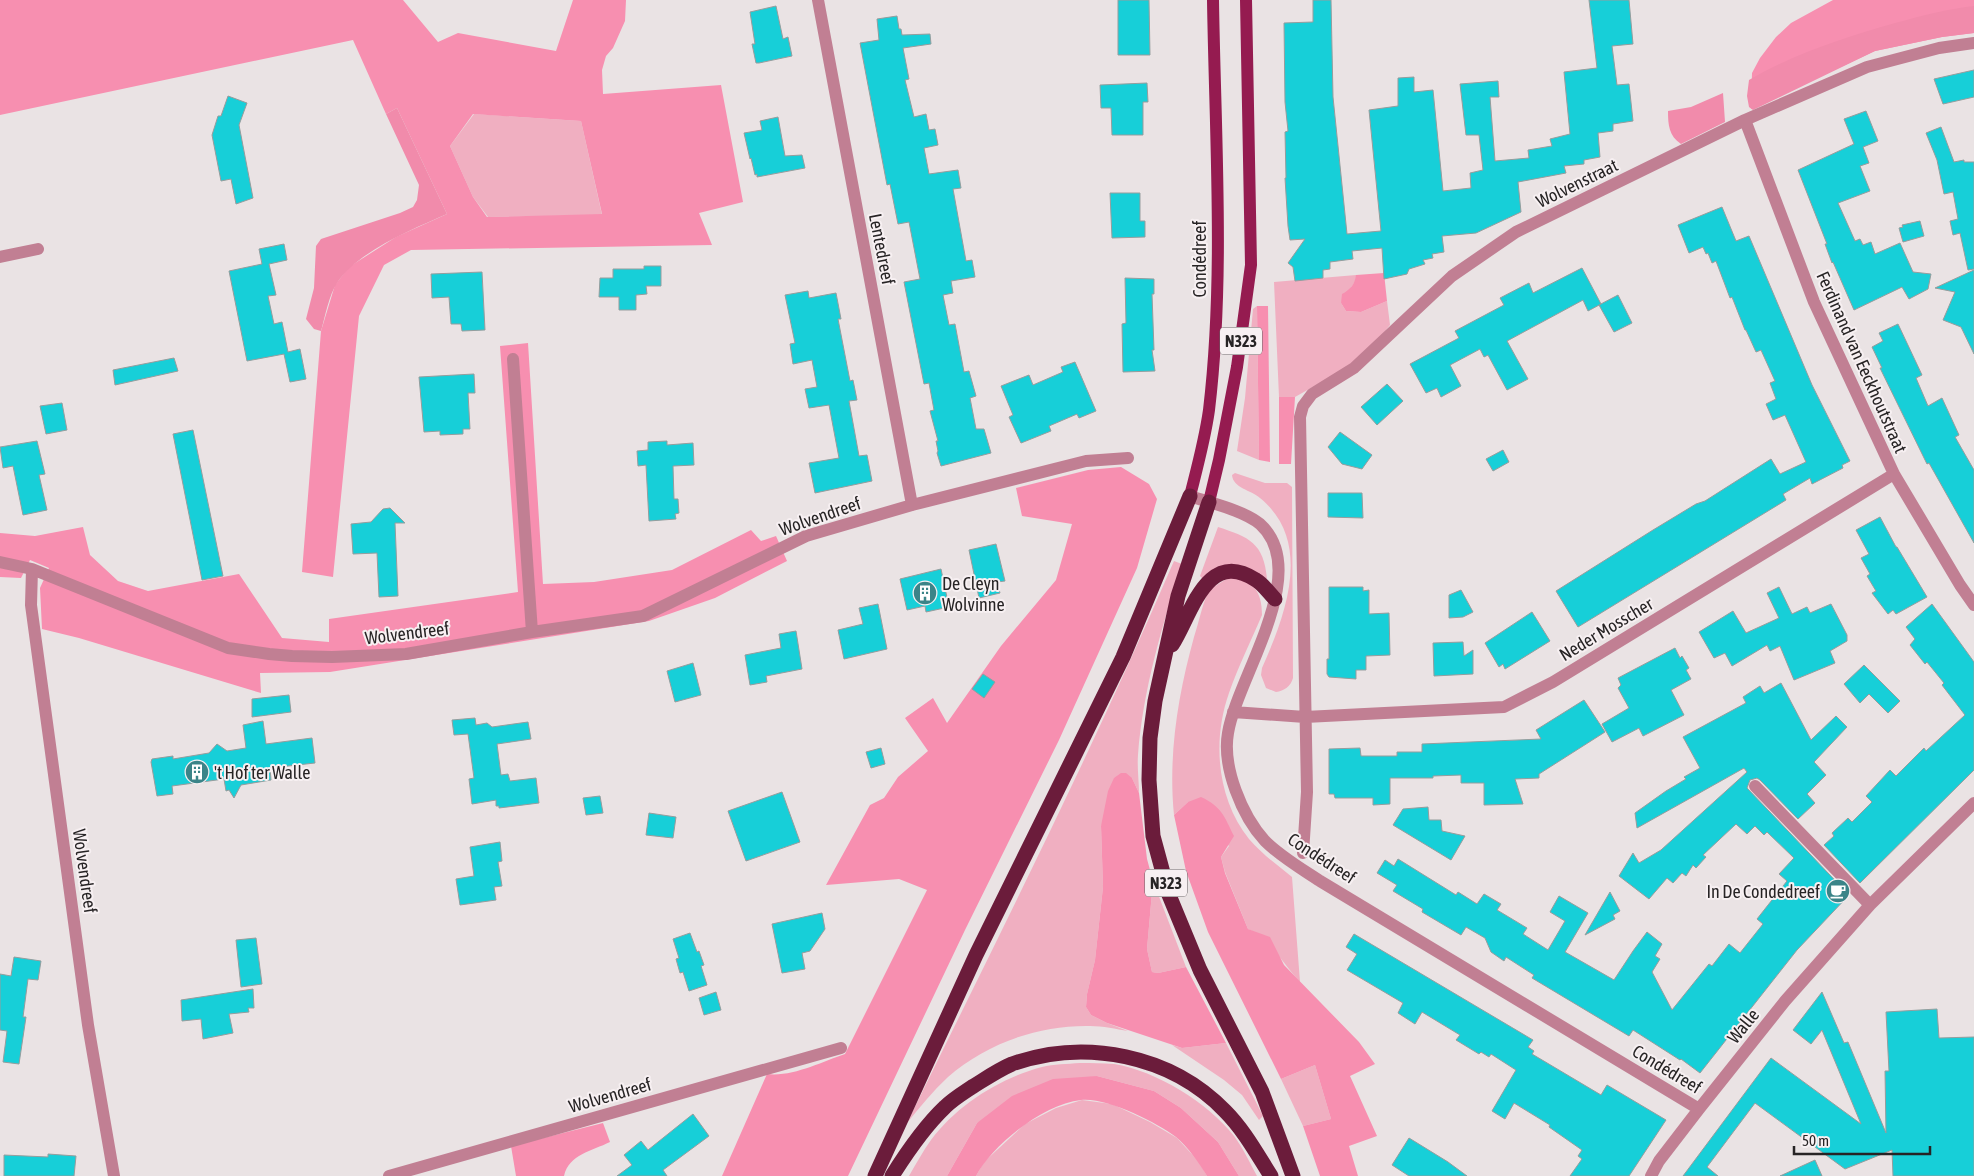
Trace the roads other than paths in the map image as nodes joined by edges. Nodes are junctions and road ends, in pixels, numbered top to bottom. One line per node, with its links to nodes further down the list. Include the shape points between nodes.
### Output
1 (818, 0): 14 (street, Lentedreef)
2 (1213, 0): 12 (main road, Condédreef / N323, via 1216,313 1209,411)
3 (1246, 0): 13 (main road, N323, via 1251,265 1237,367)
4 (1974, 43): 5 (street, Wolvenstraat, via 1939,48 1867,67)
5 (1745, 120): 10 (street, Ferdinand van Eeckhoutstraat, via 1814,302); 11 (street, Wolvenstraat, via 1516,232 1452,276 1354,368 1312,394 1300,417)
6 (38, 249): 7 (street)
7 (0, 258)
8 (513, 359): 19 (street)
9 (1128, 458): 14 (street, Wolvendreef, via 1086,461)
10 (1894, 474): 18 (street, Ferdinand van Eeckhoutstraat); 22 (street, Neder Mosscher, via 1553,682 1504,707)
11 (1302, 475): 22 (street, Condédreef)
12 (1190, 496): 13 (street, Condédreef); 32 (highway, N323, via 1123,657 976,955)
13 (1209, 502): 17 (street, Condédreef, via 1259,524 1272,540 1280,562); 20 (highway, N323, via 1178,596)
14 (912, 505): 19 (street, Wolvendreef, via 806,536 643,616)
15 (0, 562): 16 (street, Wolvendreef)
16 (32, 569): 19 (street, Wolvendreef, via 209,642 269,654 332,657 406,654); 30 (street, Wolvendreef, via 31,606 88,1025)
17 (1275, 599): 20 (highway, via 1257,580 1245,574 1226,572 1217,575 1200,591); 21 (street, Condédreef)
18 (1974, 605)
19 (532, 632)
20 (1164, 657): 29 (highway, N323, via 1150,738 1153,836 1169,895 1200,970 1262,1092)
21 (1233, 712): 22 (street, Neder Mosscher); 28 (street, Condédreef, via 1228,735 1228,759 1233,783 1242,806 1266,842 1320,881)
22 (1305, 717): 25 (street, Condédreef, via 1307,792)
23 (1755, 786): 26 (street)
24 (1974, 803): 26 (street, Walle)
25 (1303, 853)
26 (1870, 905): 28 (street, Walle, via 1785,1001)
27 (841, 1048): 31 (street, Wolvendreef)
28 (1698, 1109): 35 (street, Walle)
29 (1292, 1170)
30 (114, 1176)
31 (389, 1176)
32 (875, 1176)
33 (892, 1176): 34 (highway, via 920,1135 945,1107 985,1079 1010,1065 1041,1056 1106,1052 1131,1057 1181,1078 1204,1092 1226,1111)
34 (1271, 1176)
35 (1651, 1176)

